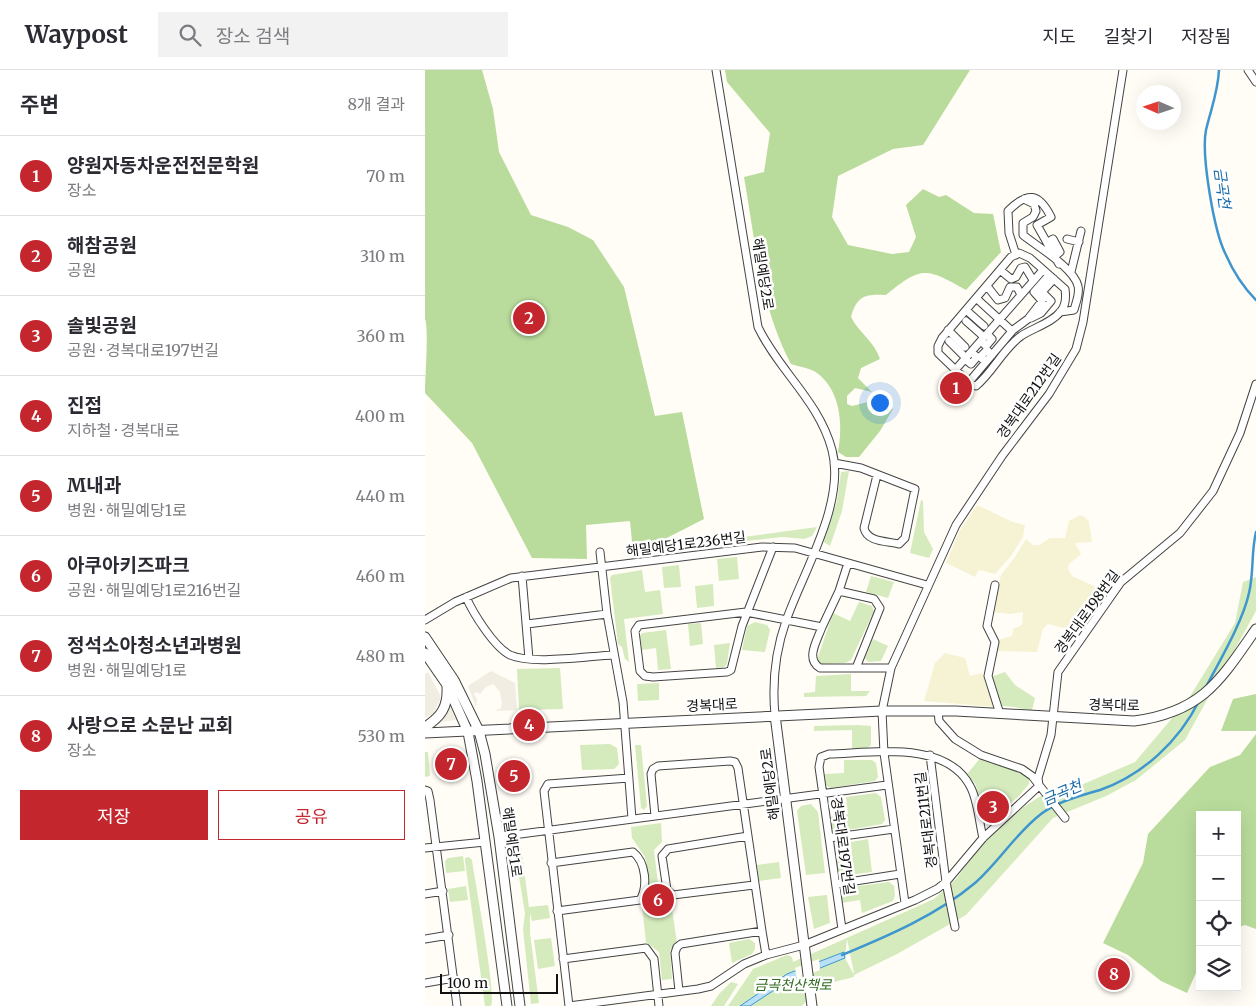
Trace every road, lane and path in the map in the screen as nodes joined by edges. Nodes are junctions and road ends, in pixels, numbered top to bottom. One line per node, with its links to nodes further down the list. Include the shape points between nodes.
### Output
1 (716, 70): 33 (street, 해밀예당2로, via 758,327 767,346 803,391 818,416)
2 (1123, 70): 20 (street, 경복대로212번길)
3 (1248, 70): 4 (street)
4 (1256, 82)
5 (1024, 199): 9 (street, via 1008,211 1009,233); 10 (street, via 1030,201 1036,211 1023,223 1023,235); 10 (street, via 1037,197 1044,202 1051,217 1037,225)
6 (1081, 231): 8 (street)
7 (1067, 239): 8 (street)
8 (1079, 242): 13 (street)
9 (1016, 254): 11 (street); 12 (street, via 1024,254)
10 (1059, 264): 13 (street)
11 (1000, 270): 15 (street, via 1011,279 1025,267); 16 (street)
12 (1043, 270): 14 (street); 15 (street)
13 (1071, 272): 19 (street, via 1078,286 1079,297)
14 (1051, 277): 22 (street, via 1065,289); 26 (street, via 1042,292 1051,301 1041,313)
15 (1033, 280): 17 (street)
16 (987, 286): 17 (street, via 998,300 1005,298 1008,288 1013,286); 18 (street)
17 (1021, 295): 23 (street)
18 (976, 298): 21 (street); 23 (street)
19 (1075, 305): 20 (street); 22 (street, via 1074,310)
20 (1085, 309): 41 (street, 경복대로212번길, via 1078,343 1069,362 972,499)
21 (966, 310): 24 (street); 25 (street)
22 (1060, 312): 31 (street, via 1017,339 976,386)
23 (999, 320): 26 (street); 27 (street)
24 (976, 322): 27 (street); 28 (street)
25 (948, 330): 28 (street); 30 (street, via 937,346 939,353)
26 (1012, 331): 31 (street)
27 (984, 337): 28 (street)
28 (962, 346): 29 (street); 30 (street)
29 (948, 352)
30 (955, 369): 31 (street)
31 (969, 382)
32 (1256, 384): 63 (street, 경복대로198번길, via 1240,433 1213,491 1180,533 1121,582 1058,672)
33 (834, 463): 34 (street); 37 (street, 해밀예당2로, via 832,493)
34 (877, 475): 34 (street, via 915,489 905,538 899,544 869,538 865,533)
35 (773, 547): 37 (street, 해밀예당1로236번길); 39 (street, 해밀예당1로236번길); 45 (street)
36 (600, 552): 39 (street)
37 (813, 553): 38 (street); 48 (street, 해밀예당2로)
38 (848, 563): 41 (street); 43 (street)
39 (602, 567): 40 (street, 해밀예당1로236번길); 46 (street)
40 (523, 576): 44 (street, 해밀예당1로236번길, via 492,584); 49 (street)
41 (927, 585): 57 (street, 경복대로212번길)
42 (995, 585): 61 (street, via 987,626 995,642 988,676)
43 (839, 591): 50 (street); 56 (street, via 874,599 880,608)
44 (466, 597): 47 (street, 해밀예당1로236번길); 55 (street, via 497,644 508,654)
45 (747, 612): 45 (street, via 639,625 635,632 640,671 653,677 731,670); 48 (street)
46 (607, 614): 49 (street); 54 (street)
47 (425, 620)
48 (786, 621): 50 (street); 62 (street, 해밀예당2로, via 774,679)
49 (527, 624): 55 (street)
50 (822, 627): 56 (street, via 811,658 814,664 821,668)
51 (1256, 629): 63 (street, 경복대로, via 1215,685 1191,704 1167,715 1134,720)
52 (425, 637): 66 (street, 해밀예당1로, via 454,680)
53 (425, 653): 58 (street, 해밀예당1로)
54 (614, 655): 55 (street); 64 (street)
55 (529, 659)
56 (856, 668): 57 (street)
57 (891, 668): 59 (street, 경복대로212번길)
58 (447, 685): 65 (street, via 448,699 444,709); 67 (street, 해밀예당1로)
59 (882, 711): 60 (street, 경복대로); 62 (street, 경복대로); 69 (street)
60 (938, 711): 61 (street, 경복대로); 74 (street, via 939,721 955,739 981,754 1022,769)
61 (1000, 714): 63 (street, 경복대로)
62 (775, 715): 64 (street, 경복대로); 77 (street, 해밀예당2로)
63 (1053, 717): 74 (street, via 1038,778)
64 (625, 723): 66 (street, 경복대로); 72 (street)
65 (425, 727)
66 (479, 731): 67 (street, 경복대로); 85 (street, 해밀예당1로)
67 (468, 732): 68 (street, 경복대로); 88 (street, 해밀예당1로)
68 (425, 733)
69 (884, 752): 70 (street, 경복대로211번길); 71 (street, 경복대로211번길, via 829,754 821,757); 73 (street)
70 (930, 755): 87 (street, 경복대로211번길, via 948,762 964,774 972,788); 93 (street, 경복대로211번길)
71 (819, 767): 76 (street, 경복대로197번길)
72 (629, 778): 81 (street); 83 (street, via 548,784 544,791)
73 (887, 785): 76 (street); 82 (street)
74 (1041, 787): 80 (street); 87 (street)
75 (425, 790): 89 (street, via 430,800)
76 (823, 794): 77 (street); 86 (street, 경복대로197번길)
77 (785, 799): 78 (street); 105 (street, 해밀예당2로)
78 (744, 804): 79 (street); 79 (street, via 735,762 658,766 651,774); 84 (street)
79 (655, 816): 81 (street)
80 (1065, 818)
81 (632, 819): 83 (street)
82 (894, 829): 86 (street); 92 (street)
83 (547, 831): 85 (street); 91 (street)
84 (748, 836): 95 (street); 95 (street, via 667,849 662,856 667,890 673,895)
85 (499, 837): 116 (street, 해밀예당1로)
86 (829, 838): 94 (street, 경복대로197번길)
87 (983, 838): 93 (street)
88 (485, 842): 89 (street); 115 (street, 해밀예당1로)
89 (437, 847): 90 (street); 96 (street)
90 (425, 848)
91 (551, 863): 99 (street); 99 (street, via 633,852 642,861 645,892 640,900)
92 (899, 874): 94 (street); 98 (street)
93 (946, 882): 98 (street); 100 (street, 경복대로211번길)
94 (836, 884): 101 (street, 경복대로197번길)
95 (754, 885): 102 (street)
96 (443, 891): 97 (street); 103 (street)
97 (425, 894)
98 (905, 903): 101 (street)
99 (557, 911): 107 (street)
100 (955, 927)
101 (842, 929): 105 (street)
102 (763, 931): 106 (street); 110 (street, via 677,947)
103 (449, 935): 104 (street); 108 (street)
104 (425, 938)
105 (804, 945): 106 (street); 112 (street, 해밀예당2로)
106 (766, 955): 110 (street, via 744,964 711,986)
107 (563, 959): 111 (street, via 646,948 654,959); 117 (street)
108 (454, 978): 109 (street); 114 (street)
109 (425, 983)
110 (679, 991): 111 (street)
111 (658, 994): 113 (street); 118 (street)
112 (812, 1003)
113 (614, 1004): 117 (street)
114 (457, 1006)
115 (507, 1006)
116 (521, 1006)
117 (569, 1006)
118 (659, 1006)

